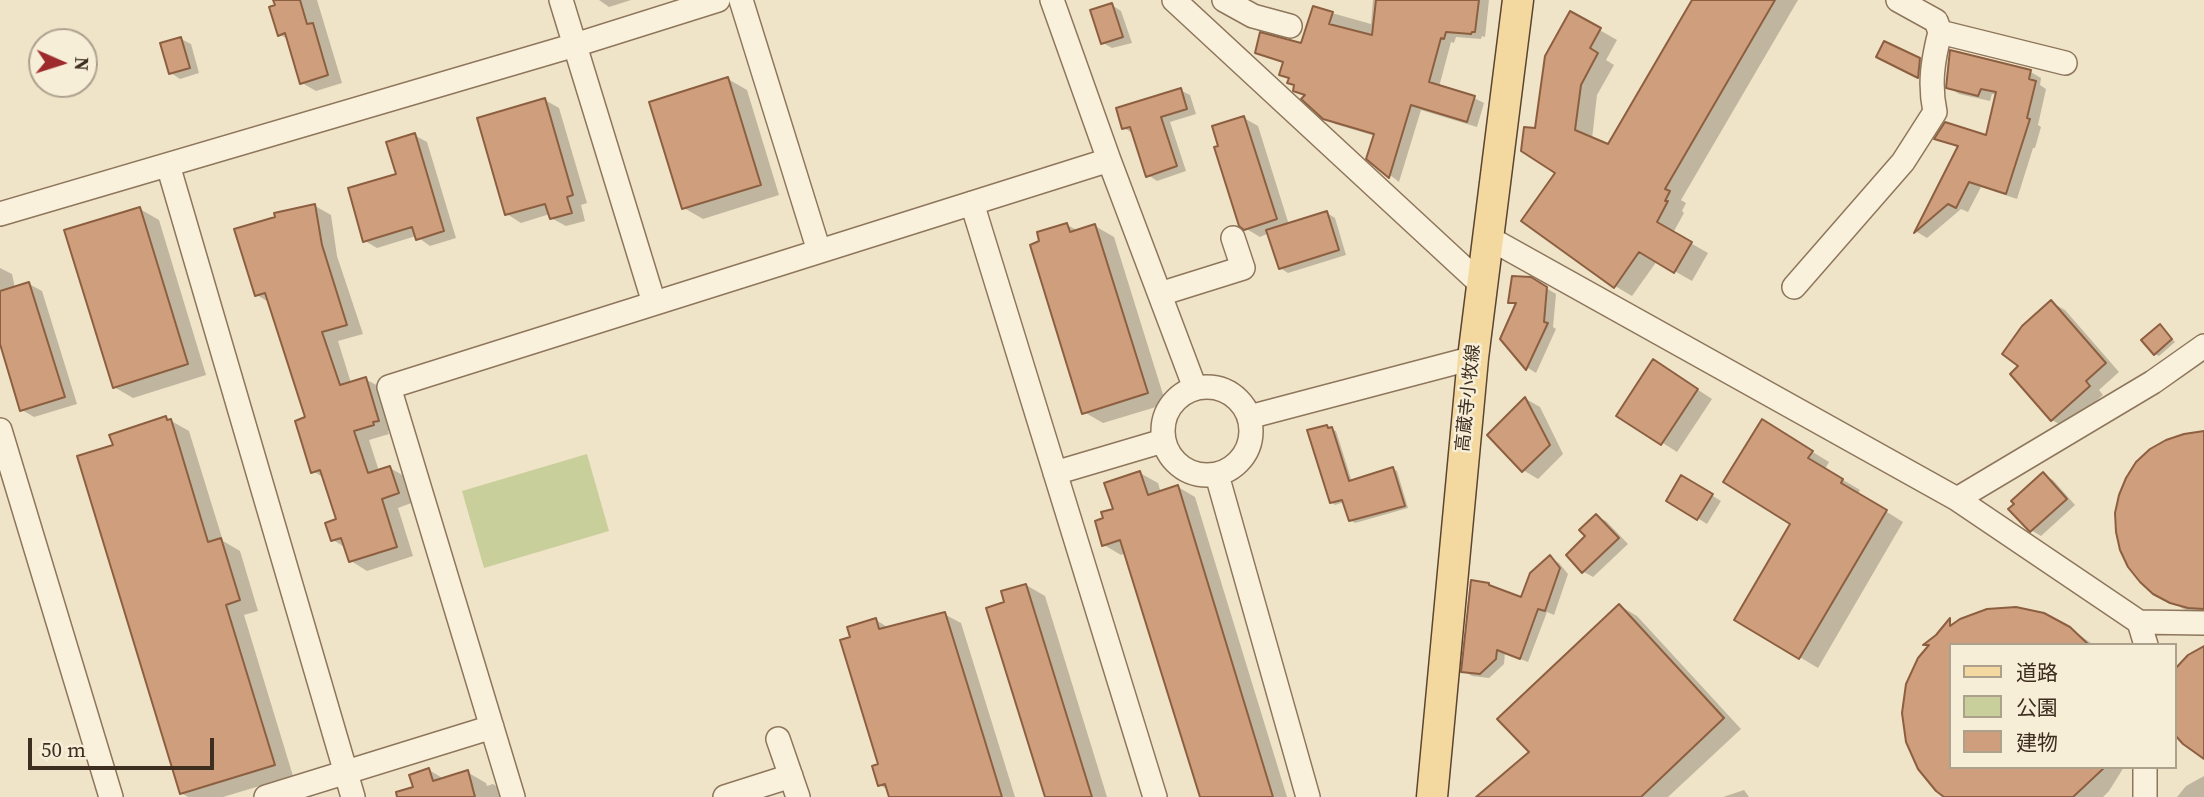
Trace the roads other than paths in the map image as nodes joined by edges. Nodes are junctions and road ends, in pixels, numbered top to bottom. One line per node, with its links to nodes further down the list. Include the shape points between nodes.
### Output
1 (562, 0): 11 (street)
2 (718, 0): 11 (street)
3 (741, 0): 19 (street)
4 (1052, 0): 13 (street)
5 (1174, 0): 20 (street)
6 (1518, 0): 18 (main road, 高蔵寺小牧線)
7 (1898, 0): 10 (street, via 1936,21)
8 (1234, 1): 9 (street, via 1253,16)
9 (1290, 26)
10 (1940, 32): 12 (street); 21 (street, via 1931,69 1935,112 1903,162)
11 (575, 45): 14 (street); 23 (street)
12 (2065, 64)
13 (1109, 160): 15 (street); 22 (street)
14 (168, 165): 16 (street); 39 (street)
15 (972, 203): 19 (street); 30 (street)
16 (0, 214)
17 (1233, 238): 22 (street, via 1243,268)
18 (1489, 238): 20 (main road, 高蔵寺小牧線); 32 (street)
19 (819, 251): 23 (street)
20 (1482, 285): 25 (main road, 高蔵寺小牧線)
21 (1794, 287)
22 (1160, 294): 26 (street)
23 (654, 303): 36 (street, via 388,387)
24 (2204, 346): 32 (street, via 2153,382)
25 (1473, 358): 27 (street); 48 (main road, 高蔵寺小牧線)
26 (1195, 388): 27 (street, via 1228,391); 29 (street, via 1169,408)
27 (1249, 417): 31 (street, via 1251,436 1246,453)
28 (0, 430): 41 (street)
29 (1163, 441): 30 (street); 31 (street, via 1183,469)
30 (1055, 473): 46 (street)
31 (1217, 475): 47 (street)
32 (1957, 499): 33 (street)
33 (2139, 622): 34 (street); 35 (street)
34 (2204, 623)
35 (2145, 643)
36 (492, 727): 39 (street); 44 (street)
37 (778, 738): 40 (street)
38 (2145, 769): 49 (street)
39 (346, 772): 42 (street); 43 (street)
40 (794, 786): 45 (street)
41 (111, 797)
42 (265, 797)
43 (353, 797)
44 (513, 797)
45 (725, 797)
46 (1155, 797)
47 (1308, 797)
48 (1432, 797)
49 (2145, 797)

